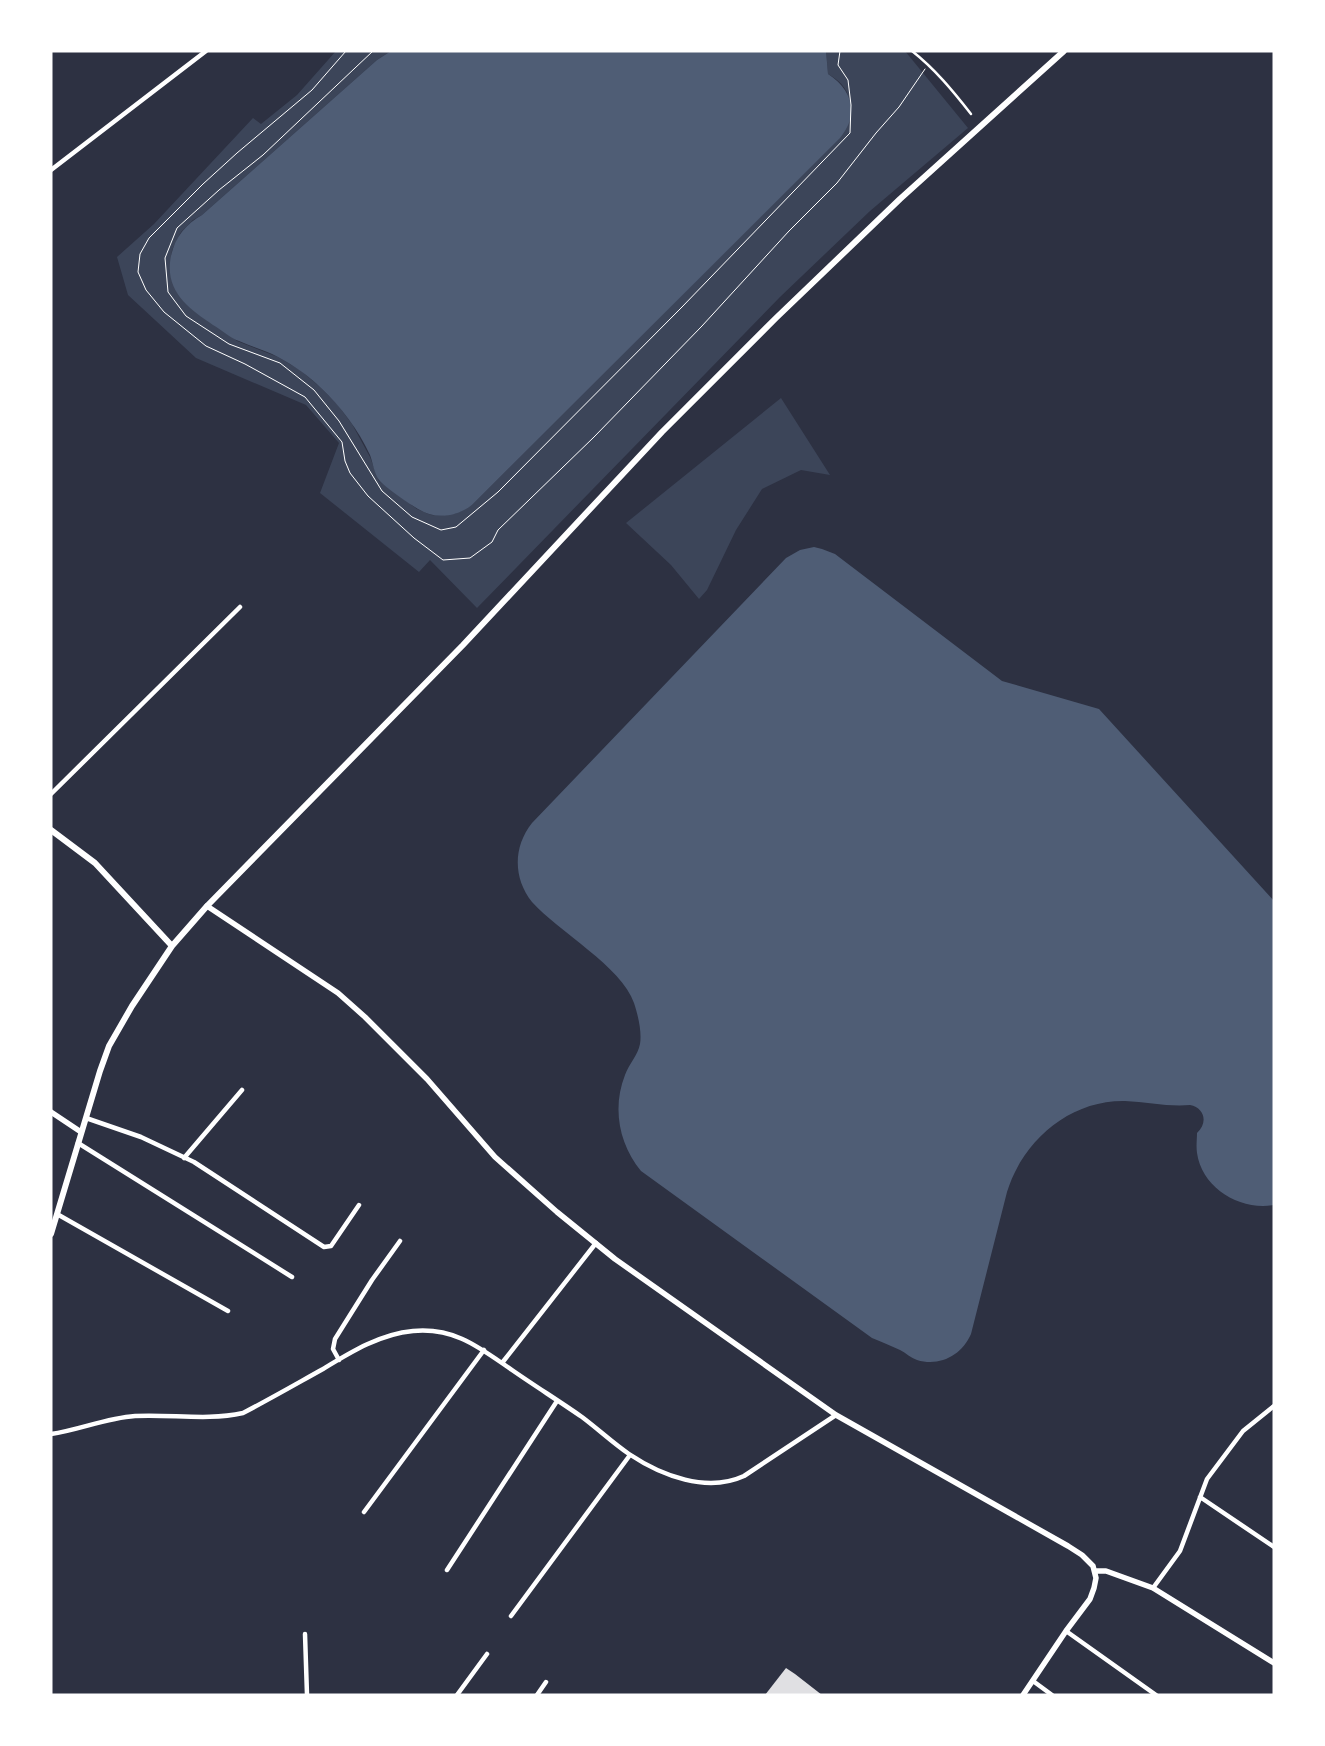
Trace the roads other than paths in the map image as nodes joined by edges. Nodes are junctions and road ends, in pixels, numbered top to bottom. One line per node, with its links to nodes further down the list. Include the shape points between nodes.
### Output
1 (206, 51): 5 (street)
2 (912, 51): 4 (lane, via 928,64)
3 (1064, 51): 9 (main road, via 900,199 776,318 662,432 468,640)
4 (971, 114)
5 (51, 170)
6 (240, 607): 7 (street)
7 (51, 794)
8 (51, 830): 10 (main road, via 95,863)
9 (207, 906): 10 (main road); 21 (street, via 338,993 427,1079 495,1157)
10 (172, 946): 13 (main road, via 109,1046)
11 (242, 1090): 16 (street)
12 (51, 1112): 14 (street)
13 (86, 1118): 14 (main road); 16 (street, via 141,1137)
14 (81, 1132): 15 (main road)
15 (78, 1143): 18 (main road); 22 (street)
16 (184, 1158): 17 (street, via 324,1247 332,1246)
17 (359, 1205)
18 (57, 1214): 19 (main road); 23 (street)
19 (51, 1234)
20 (400, 1240): 25 (street, via 335,1339 333,1349)
21 (596, 1243): 26 (street); 29 (street, via 646,1282)
22 (292, 1277)
23 (228, 1311)
24 (484, 1350): 25 (street, via 446,1332 411,1331 364,1345); 26 (street); 33 (street)
25 (339, 1360): 30 (street, via 243,1413 210,1418 134,1416)
26 (502, 1363): 27 (street)
27 (557, 1400): 31 (street); 35 (street)
28 (1274, 1406): 32 (street, via 1243,1431 1207,1478)
29 (836, 1414): 31 (street, via 744,1476 724,1483 687,1480); 36 (street, via 1068,1546 1090,1562)
30 (51, 1434)
31 (630, 1455): 38 (street)
32 (1200, 1497): 34 (street); 37 (street, via 1180,1551)
33 (364, 1512)
34 (1274, 1547)
35 (447, 1570)
36 (1095, 1571): 37 (street, via 1106,1571); 39 (street, via 1096,1583 1090,1599)
37 (1153, 1588): 42 (street)
38 (511, 1616)
39 (1066, 1632): 43 (street); 50 (street)
40 (305, 1634): 45 (street)
41 (487, 1654): 46 (street)
42 (1274, 1663)
43 (1033, 1681): 48 (street); 49 (street)
44 (546, 1682): 47 (street)
45 (307, 1695)
46 (457, 1695)
47 (537, 1695)
48 (1023, 1695)
49 (1052, 1695)
50 (1156, 1695)

